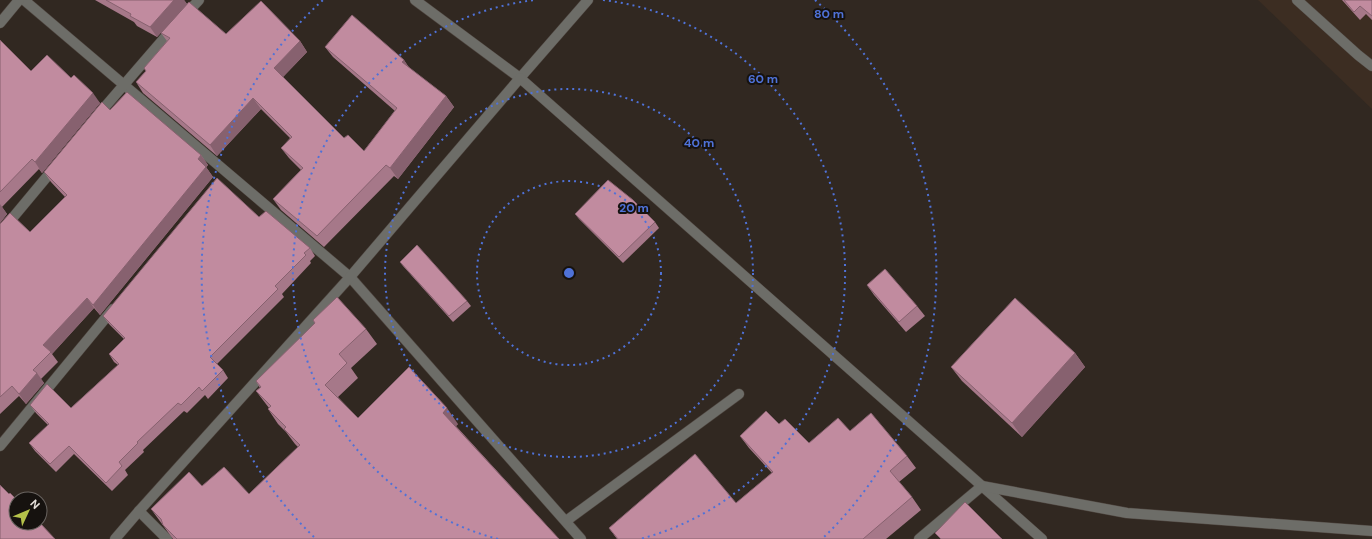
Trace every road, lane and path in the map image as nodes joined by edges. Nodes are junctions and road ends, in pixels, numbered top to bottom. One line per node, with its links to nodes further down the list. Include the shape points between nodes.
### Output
1 (19, 0): 7 (street)
2 (24, 0): 10 (street)
3 (199, 0): 10 (street)
4 (415, 0): 9 (street)
5 (588, 0): 9 (street)
6 (1297, 0): 8 (street)
7 (0, 23)
8 (1372, 66)
9 (520, 78): 14 (street); 18 (street)
10 (123, 85): 11 (street); 14 (street, via 223,175)
11 (89, 126)
12 (59, 162): 13 (street)
13 (0, 233)
14 (350, 277): 19 (street); 20 (street)
15 (120, 300): 17 (street)
16 (739, 394): 20 (street)
17 (0, 446)
18 (982, 486): 21 (street, via 1127,513); 25 (street); 26 (street)
19 (139, 511): 22 (street); 23 (street)
20 (566, 521): 24 (street)
21 (1372, 531)
22 (115, 539)
23 (167, 539)
24 (581, 539)
25 (919, 539)
26 (1042, 539)

